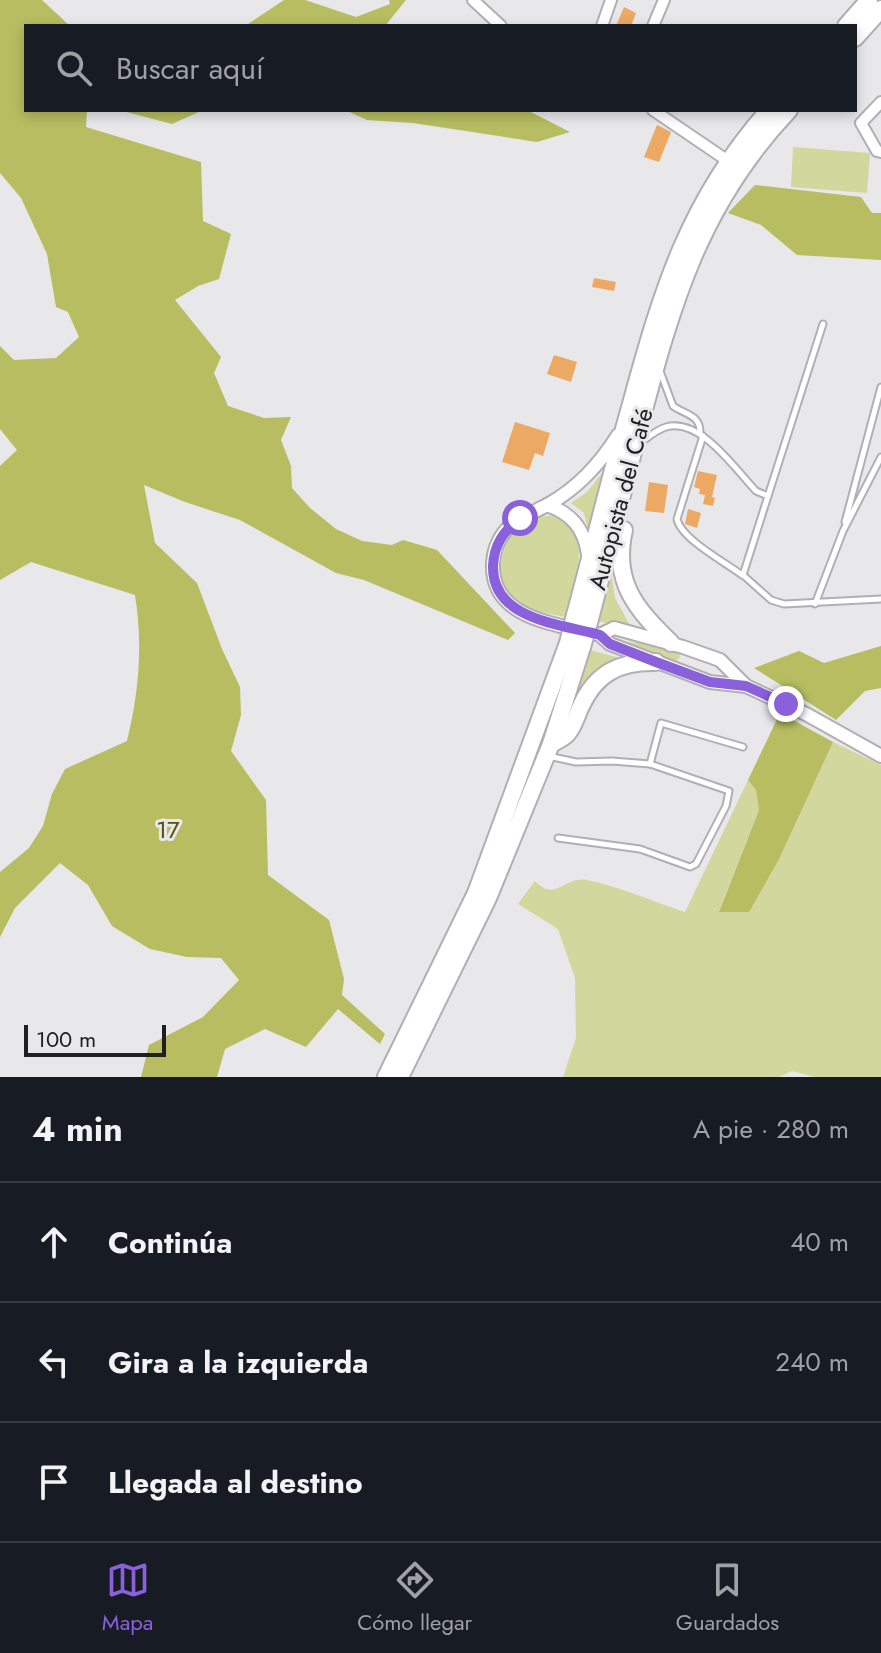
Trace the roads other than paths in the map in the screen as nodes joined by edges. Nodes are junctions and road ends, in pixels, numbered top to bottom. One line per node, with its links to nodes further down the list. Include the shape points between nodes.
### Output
1 (473, 0): 6 (street)
2 (611, 0): 7 (street)
3 (664, 0): 8 (street)
4 (869, 0): 9 (highway)
5 (881, 9): 10 (highway)
6 (499, 24)
7 (603, 24)
8 (654, 24)
9 (848, 24)
10 (857, 36)
11 (881, 102): 15 (street, via 861,123)
12 (656, 112): 16 (street)
13 (767, 112): 16 (highway, Autopista del Café)
14 (787, 112): 18 (highway, Autopista del Café, via 741,166 720,201 685,273)
15 (881, 152)
16 (728, 161): 20 (highway, Autopista del Café, via 673,264)
17 (823, 324): 24 (lane)
18 (658, 358): 21 (lane, via 673,406 696,417); 22 (highway, Autopista del Café)
19 (881, 387): 27 (lane)
20 (624, 425): 25 (street, via 593,471); 28 (highway, Autopista del Café)
21 (702, 434): 22 (lane, via 676,425); 24 (lane, via 756,491); 29 (lane, via 678,525)
22 (635, 447): 26 (highway, Autopista del Café)
23 (881, 457): 27 (lane)
24 (768, 496): 29 (lane)
25 (547, 505): 28 (street, via 581,528); 33 (street, via 520,518 499,540 495,586 517,611)
26 (619, 505): 32 (highway, Autopista del Café); 35 (highway, via 625,523 620,549 626,585 644,616)
27 (843, 531): 31 (lane)
28 (588, 568): 32 (highway, Autopista del Café)
29 (743, 575): 31 (lane, via 771,600)
30 (881, 599): 31 (lane)
31 (815, 604)
32 (583, 617): 34 (highway, Autopista del Café, bridge)
33 (600, 635): 35 (street, via 614,628); 36 (street)
34 (575, 645): 40 (highway, Autopista del Café); 44 (highway, Autopista del Café, via 476,893)
35 (677, 645): 37 (street, via 685,657); 38 (street, via 720,660)
36 (656, 662): 37 (street); 40 (highway, via 635,661 605,673 589,691 568,733)
37 (673, 668): 38 (street, via 710,682)
38 (746, 686): 41 (street)
39 (743, 747): 42 (lane, via 661,723)
40 (549, 750): 42 (lane, via 576,762); 45 (highway, Autopista del Café, via 488,898)
41 (881, 756)
42 (650, 764): 43 (lane, via 729,791 696,864 690,867 640,849)
43 (558, 838)
44 (386, 1077)
45 (400, 1077)

